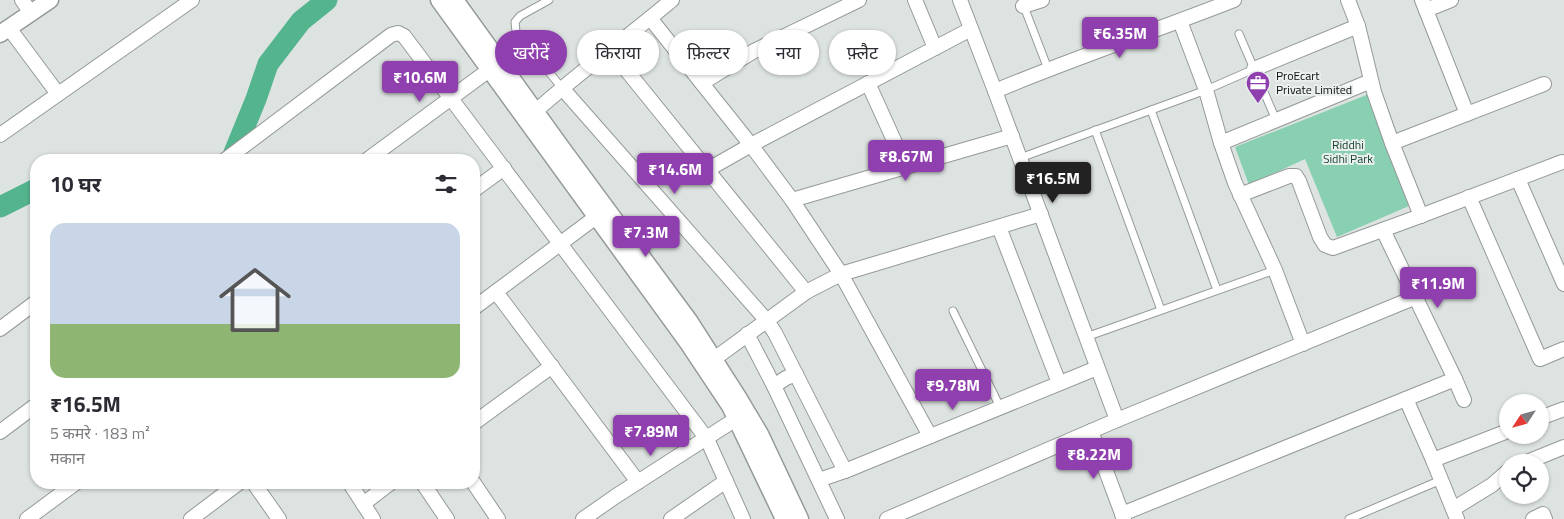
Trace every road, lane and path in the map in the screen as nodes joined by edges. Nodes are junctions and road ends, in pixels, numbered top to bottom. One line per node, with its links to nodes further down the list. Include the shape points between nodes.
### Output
1 (50, 0): 16 (street)
2 (192, 0): 38 (street)
3 (439, 0): 19 (street)
4 (455, 0): 19 (street)
5 (549, 0): 35 (lane, via 520,16 515,22 516,32)
6 (672, 0): 17 (street)
7 (859, 0): 32 (street, via 754,51)
8 (915, 0): 25 (street)
9 (960, 0): 21 (street)
10 (1042, 0): 14 (street)
11 (1234, 0): 18 (street)
12 (1348, 0): 20 (street)
13 (1451, 0): 15 (street)
14 (1022, 3): 26 (lane)
15 (1424, 5): 42 (street)
16 (27, 6): 23 (street)
17 (650, 18): 22 (street); 32 (street)
18 (1180, 21): 26 (street); 36 (street)
19 (464, 24): 28 (street); 41 (street)
20 (1358, 26): 27 (street); 31 (street)
21 (971, 29): 25 (street); 37 (street)
22 (635, 30)
23 (5, 31): 38 (street)
24 (1239, 34): 27 (lane)
25 (935, 48): 33 (street)
26 (1048, 69): 37 (street)
27 (1254, 69): 36 (lane); 43 (lane)
28 (489, 70): 39 (street); 62 (street)
29 (579, 75): 35 (street)
30 (630, 75): 56 (street)
31 (1371, 82): 43 (street); 48 (street)
32 (702, 83): 49 (street)
33 (868, 83): 49 (street); 54 (street)
34 (1544, 84): 42 (street)
35 (562, 88): 41 (street); 79 (street)
36 (1206, 90): 40 (lane); 47 (street)
37 (995, 91): 46 (street)
38 (58, 94): 45 (street)
39 (451, 98): 50 (street, via 404,36 398,33 391,35); 51 (street); 55 (street)
40 (1151, 110): 44 (lane); 71 (lane)
41 (536, 111): 62 (street)
42 (1467, 114): 48 (street)
43 (1276, 120): 47 (street)
44 (1095, 130): 52 (lane); 77 (lane)
45 (0, 135)
46 (1012, 136): 52 (street); 54 (street)
47 (1221, 143): 59 (street)
48 (1392, 143): 64 (street)
49 (751, 145): 56 (street); 61 (street)
50 (233, 154)
51 (375, 154)
52 (1020, 158): 63 (street)
53 (1562, 162): 57 (street)
54 (906, 167): 61 (street)
55 (504, 168): 58 (street); 67 (street)
56 (707, 170): 73 (street)
57 (1518, 179): 60 (street); 70 (street)
58 (480, 186)
59 (1240, 194): 66 (street, via 1296,176 1324,245 1333,248); 68 (street)
60 (1469, 197): 64 (street); 84 (street, via 1540,359)
61 (792, 200): 69 (street)
62 (601, 213): 67 (street); 85 (street, via 690,322); 99 (street)
63 (1041, 214): 65 (street); 82 (street)
64 (1422, 216): 66 (street)
65 (999, 228): 69 (street); 90 (street)
66 (1383, 230): 74 (street)
67 (560, 244): 72 (street); 105 (street)
68 (1275, 270): 71 (lane); 83 (street)
69 (841, 274): 73 (street); 104 (street)
70 (1564, 284)
71 (1217, 290): 77 (lane)
72 (496, 292): 75 (street); 86 (street)
73 (806, 292): 79 (street)
74 (1416, 298): 83 (street); 89 (street)
75 (480, 304)
76 (30, 306): 80 (street)
77 (1161, 310): 82 (lane)
78 (953, 311): 94 (lane)
79 (767, 320): 81 (street); 88 (street)
80 (0, 329)
81 (747, 334): 85 (street); 91 (street)
82 (1086, 337): 87 (street)
83 (1303, 344): 100 (street)
84 (1564, 349)
85 (714, 359): 135 (street, via 760,434)
86 (552, 366): 98 (street); 114 (street)
87 (1098, 368): 90 (street); 100 (street)
88 (796, 374): 91 (street); 109 (street)
89 (1455, 379): 92 (street); 93 (street)
90 (1059, 384): 94 (street)
91 (774, 386): 111 (street)
92 (1406, 399): 108 (street); 124 (street)
93 (1464, 400)
94 (1000, 408): 104 (street)
95 (1564, 409): 97 (street)
96 (30, 410): 102 (street)
97 (1549, 415)
98 (480, 419)
99 (736, 419): 105 (street); 134 (street)
100 (1117, 420): 101 (street)
101 (1091, 431): 124 (street); 137 (street)
102 (0, 432)
103 (1499, 434): 108 (street)
104 (930, 436): 109 (street)
105 (707, 439): 113 (street); 114 (street)
106 (1564, 447): 107 (street)
107 (1547, 454)
108 (1433, 460): 112 (street)
109 (845, 471): 111 (street)
110 (1499, 479): 123 (street)
111 (819, 480): 136 (street)
112 (1441, 480): 123 (street); 138 (lane)
113 (726, 481): 132 (street); 133 (street)
114 (638, 482): 131 (street)
115 (68, 489): 125 (street)
116 (231, 489): 126 (street)
117 (258, 489): 127 (street)
118 (353, 489): 122 (street)
119 (383, 489): 122 (street)
120 (427, 489): 129 (street)
121 (478, 489): 130 (street)
122 (363, 504): 128 (street)
123 (1455, 514)
124 (1123, 516)
125 (27, 519)
126 (191, 519)
127 (280, 519)
128 (373, 519)
129 (447, 519)
130 (498, 519)
131 (583, 519)
132 (671, 519)
133 (743, 519)
134 (784, 519)
135 (800, 519)
136 (837, 519)
137 (887, 519)
138 (1349, 519)
139 (1533, 519): 140 (street, via 1543,514)
140 (1545, 519)

